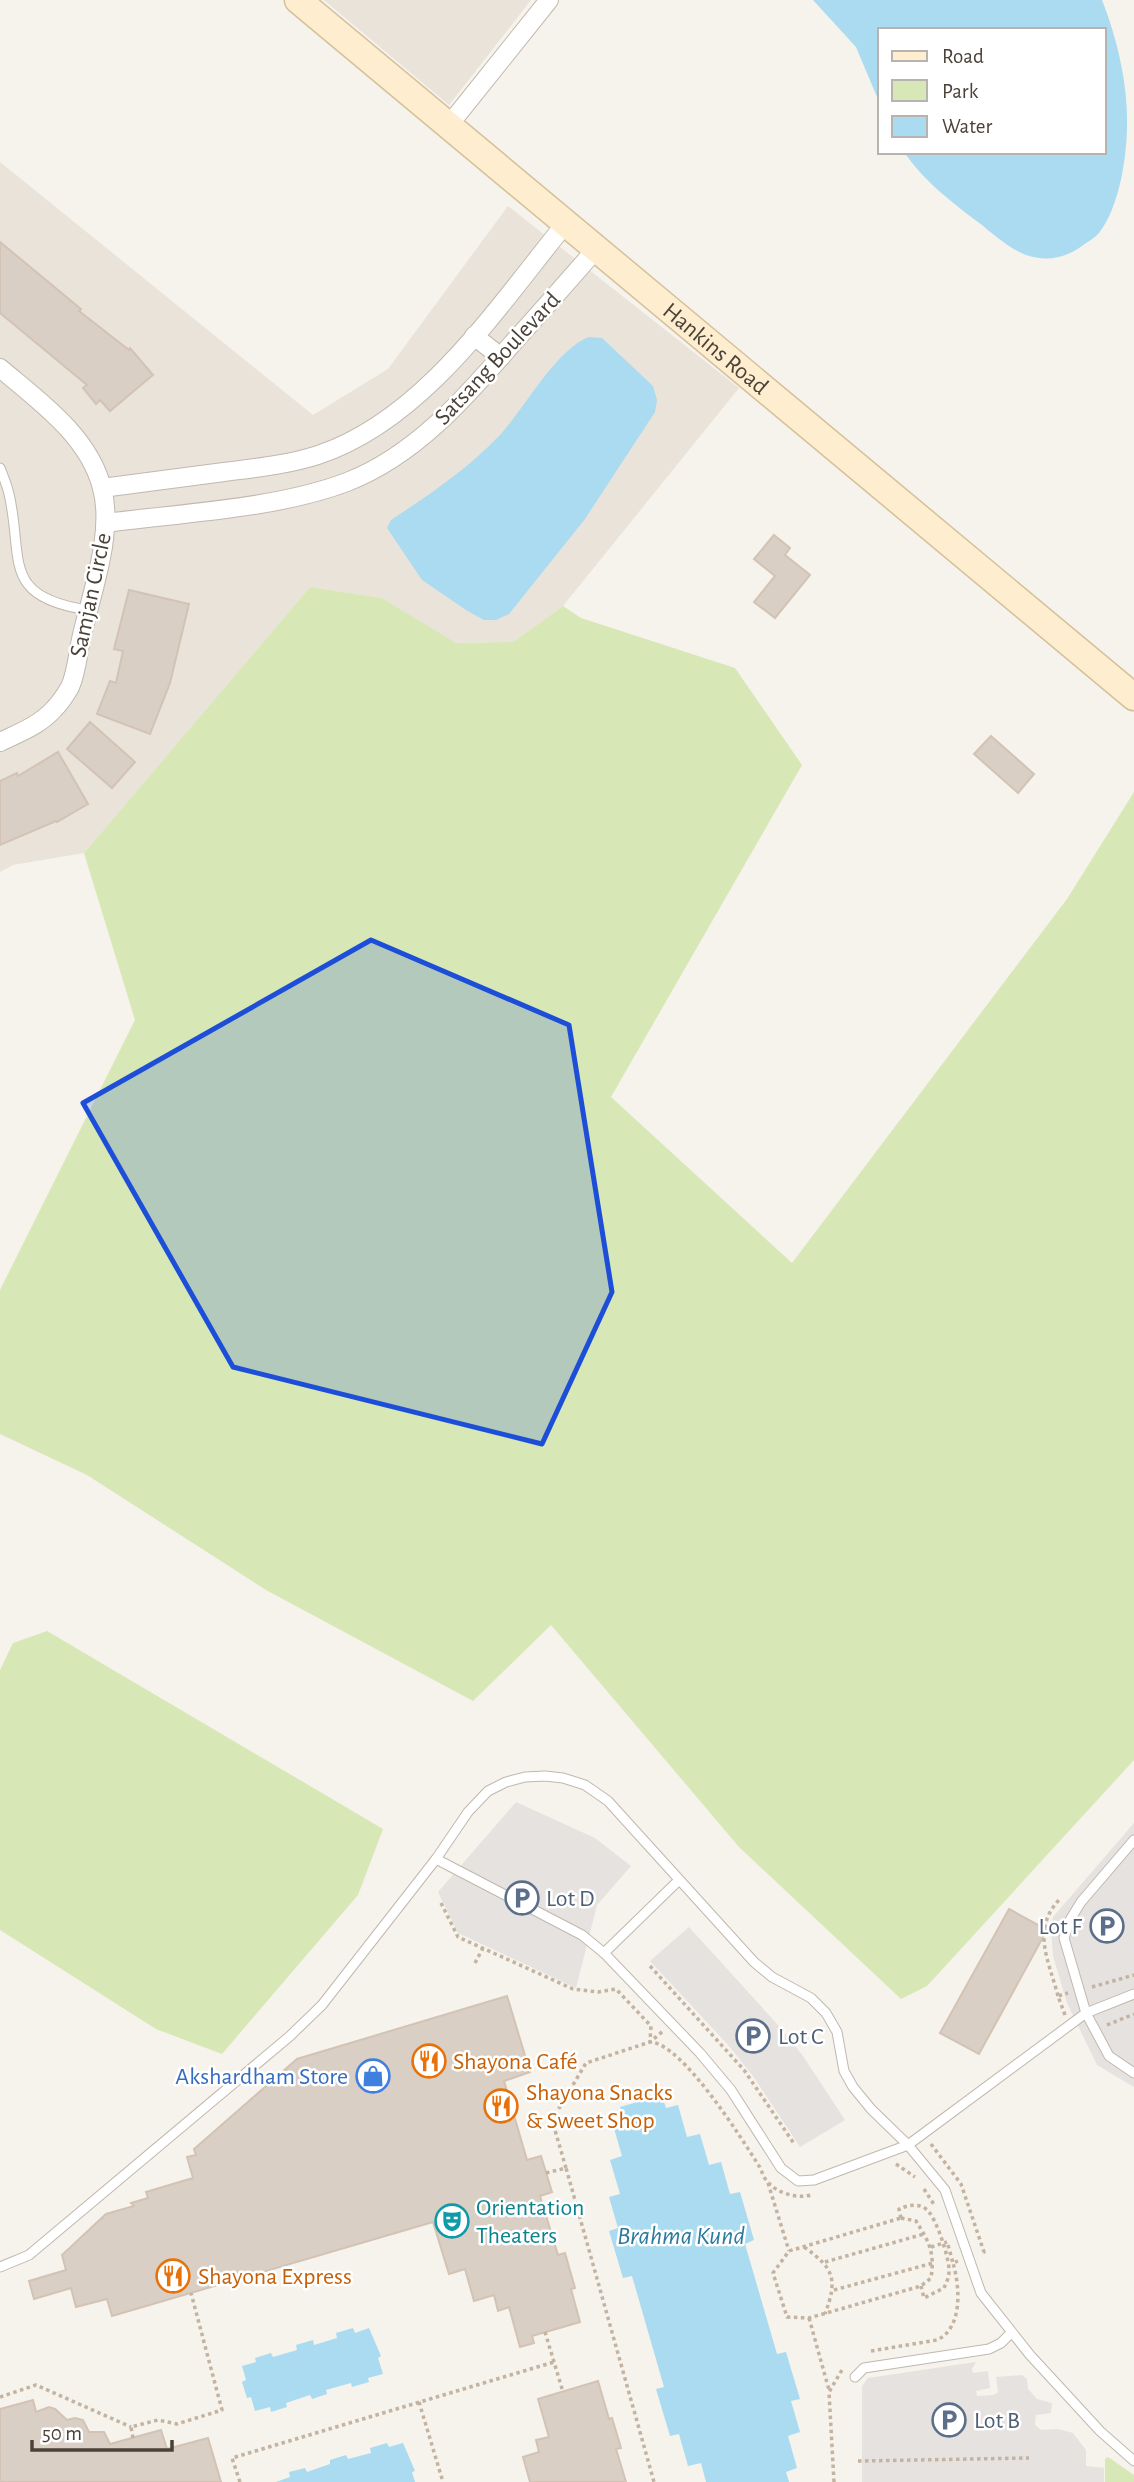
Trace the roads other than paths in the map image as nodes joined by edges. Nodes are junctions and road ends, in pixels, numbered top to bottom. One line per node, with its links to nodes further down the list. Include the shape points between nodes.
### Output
1 (298, 0): 3 (main road, Hankins Road)
2 (549, 0): 3 (street)
3 (449, 125): 4 (main road, Hankins Road)
4 (566, 223): 5 (main road, Hankins Road); 6 (street, Satsang Boulevard)
5 (597, 248): 7 (street, Satsang Boulevard); 13 (main road, Hankins Road)
6 (474, 336): 7 (street); 10 (street, Satsang Boulevard, via 428,388 396,413 361,436 318,455 277,465)
7 (501, 358): 11 (street, Satsang Boulevard, via 421,437 348,482 261,503)
8 (3, 375): 10 (street, Samjan Circle, via 54,414 74,436)
9 (0, 468): 12 (lane, via 24,580 38,595)
10 (103, 488): 11 (street, Samjan Circle)
11 (106, 523): 12 (street, Samjan Circle)
12 (88, 610): 14 (street, Samjan Circle, via 70,686 43,719)
13 (1134, 697)
14 (0, 742)
15 (1134, 1840): 20 (lane, via 1070,1920 1065,1938)
16 (436, 1859): 17 (lane, via 488,1791 525,1777 563,1777 608,1801); 18 (lane, via 582,1935); 23 (lane, via 322,2005 290,2036 29,2255)
17 (679, 1881): 18 (lane); 22 (lane, via 754,1962 826,2012 837,2032 844,2071 853,2087)
18 (604, 1953): 22 (lane, via 731,2090 781,2168 798,2181 814,2180)
19 (1134, 1994): 20 (lane)
20 (1086, 2012): 21 (lane, via 1108,2056); 22 (lane)
21 (1134, 2073)
22 (908, 2145): 24 (lane, via 945,2190 981,2293)
23 (0, 2267)
24 (1011, 2333): 25 (lane, via 989,2349 864,2368); 26 (lane, via 1100,2431)
25 (855, 2377)
26 (1134, 2461)

